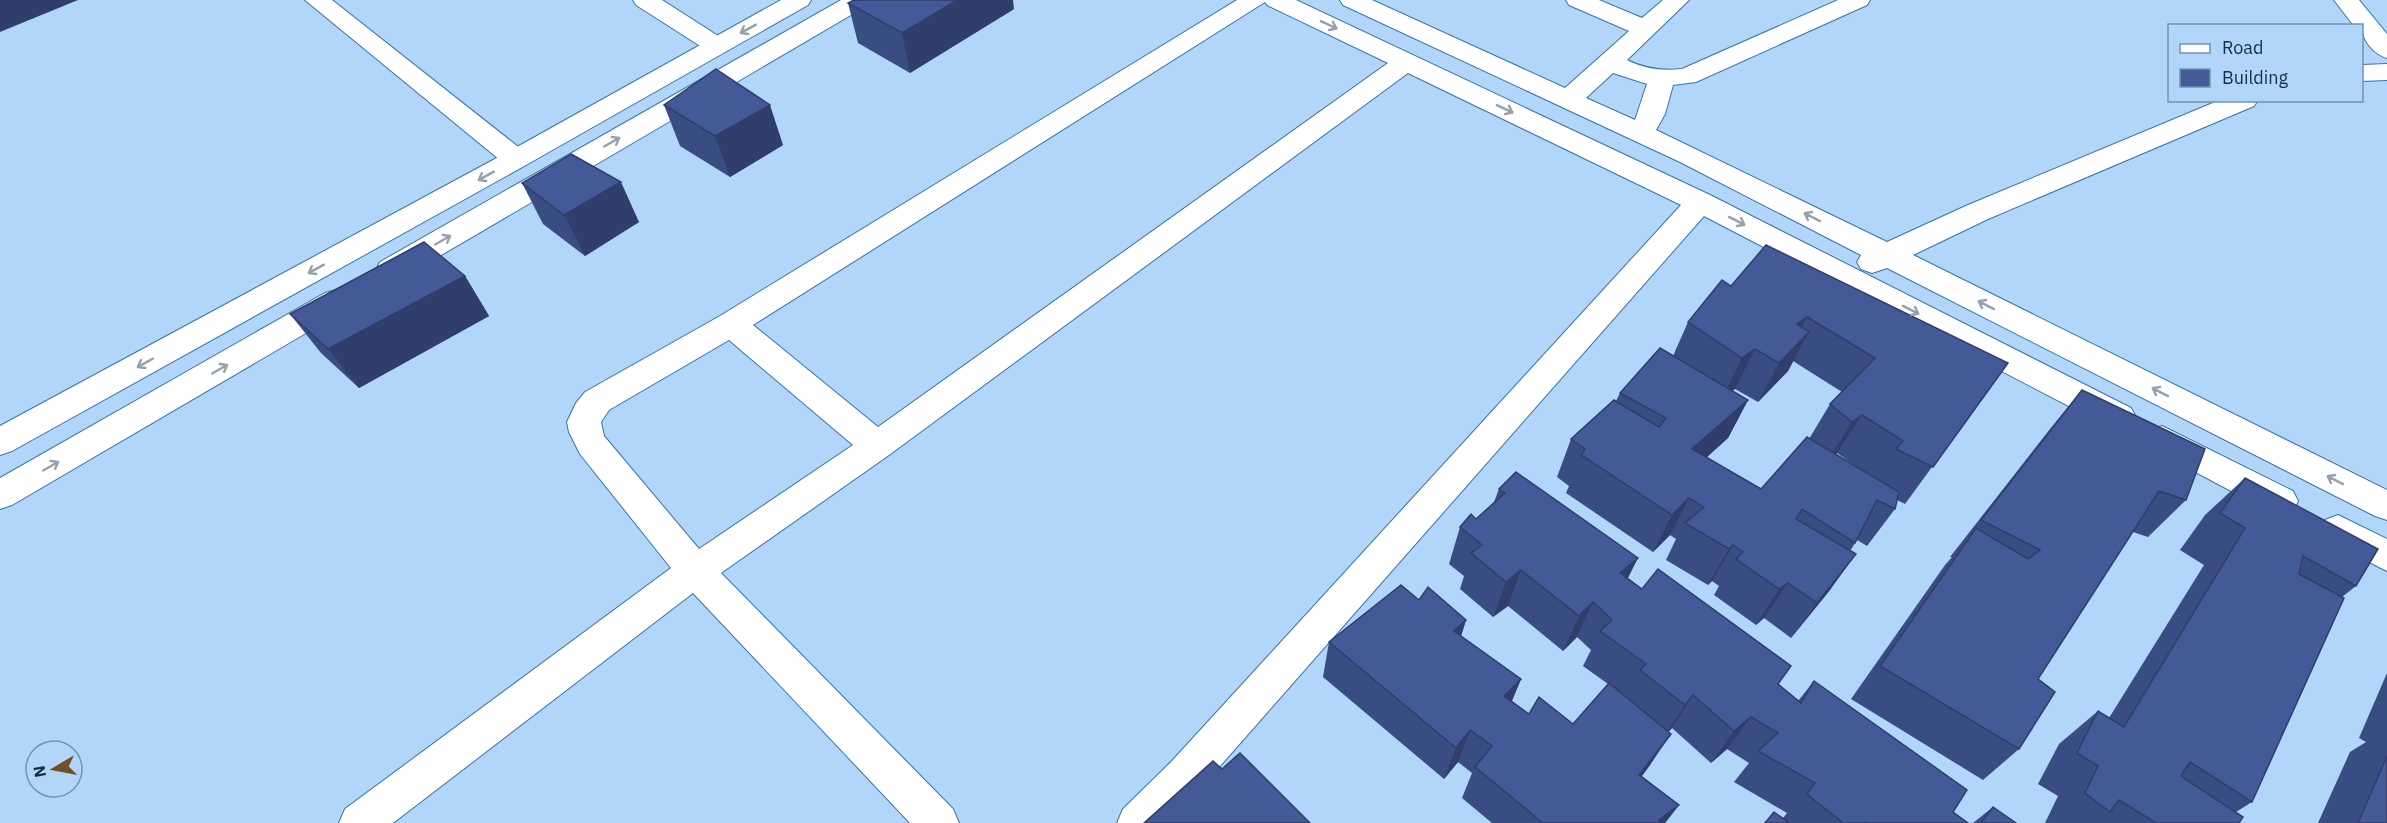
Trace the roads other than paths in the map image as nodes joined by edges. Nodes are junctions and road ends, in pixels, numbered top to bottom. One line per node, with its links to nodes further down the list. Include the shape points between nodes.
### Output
1 (317, 0): 23 (street)
2 (645, 0): 13 (street)
3 (799, 0): 13 (street, one-way to 13)
4 (859, 0): 30 (street, one-way to 4)
5 (1254, 0): 27 (street)
6 (1276, 0): 16 (street, one-way to 16)
7 (1352, 0): 20 (street)
8 (1578, 0): 12 (street)
9 (1677, 0): 12 (street)
10 (1858, 0): 19 (street, via 1687,76)
11 (2346, 0): 14 (street)
12 (1646, 29): 15 (street)
13 (717, 46): 23 (street)
14 (2387, 50)
15 (1611, 61): 19 (street, via 1627,71); 20 (street)
16 (1407, 62): 24 (street, one-way to 24); 29 (street)
17 (2387, 72): 18 (street)
18 (2363, 73)
19 (1661, 80): 22 (street, via 1652,114)
20 (1568, 100): 22 (street)
21 (2240, 102): 25 (street, via 1978,212)
22 (1641, 133): 25 (street, one-way to 22)
23 (516, 159): 28 (street, one-way to 28)
24 (1700, 202): 26 (street, one-way to 26); 36 (street, via 1201,758)
25 (1887, 255): 26 (street); 31 (street, one-way to 25)
26 (1843, 275): 32 (street, one-way to 32)
27 (731, 324): 29 (street); 33 (street, via 597,401 585,414 583,429 591,445)
28 (0, 442)
29 (877, 446): 33 (street)
30 (0, 495)
31 (2387, 506)
32 (2387, 555)
33 (695, 571): 34 (street); 35 (street)
34 (360, 823)
35 (938, 823)
36 (1138, 823)

